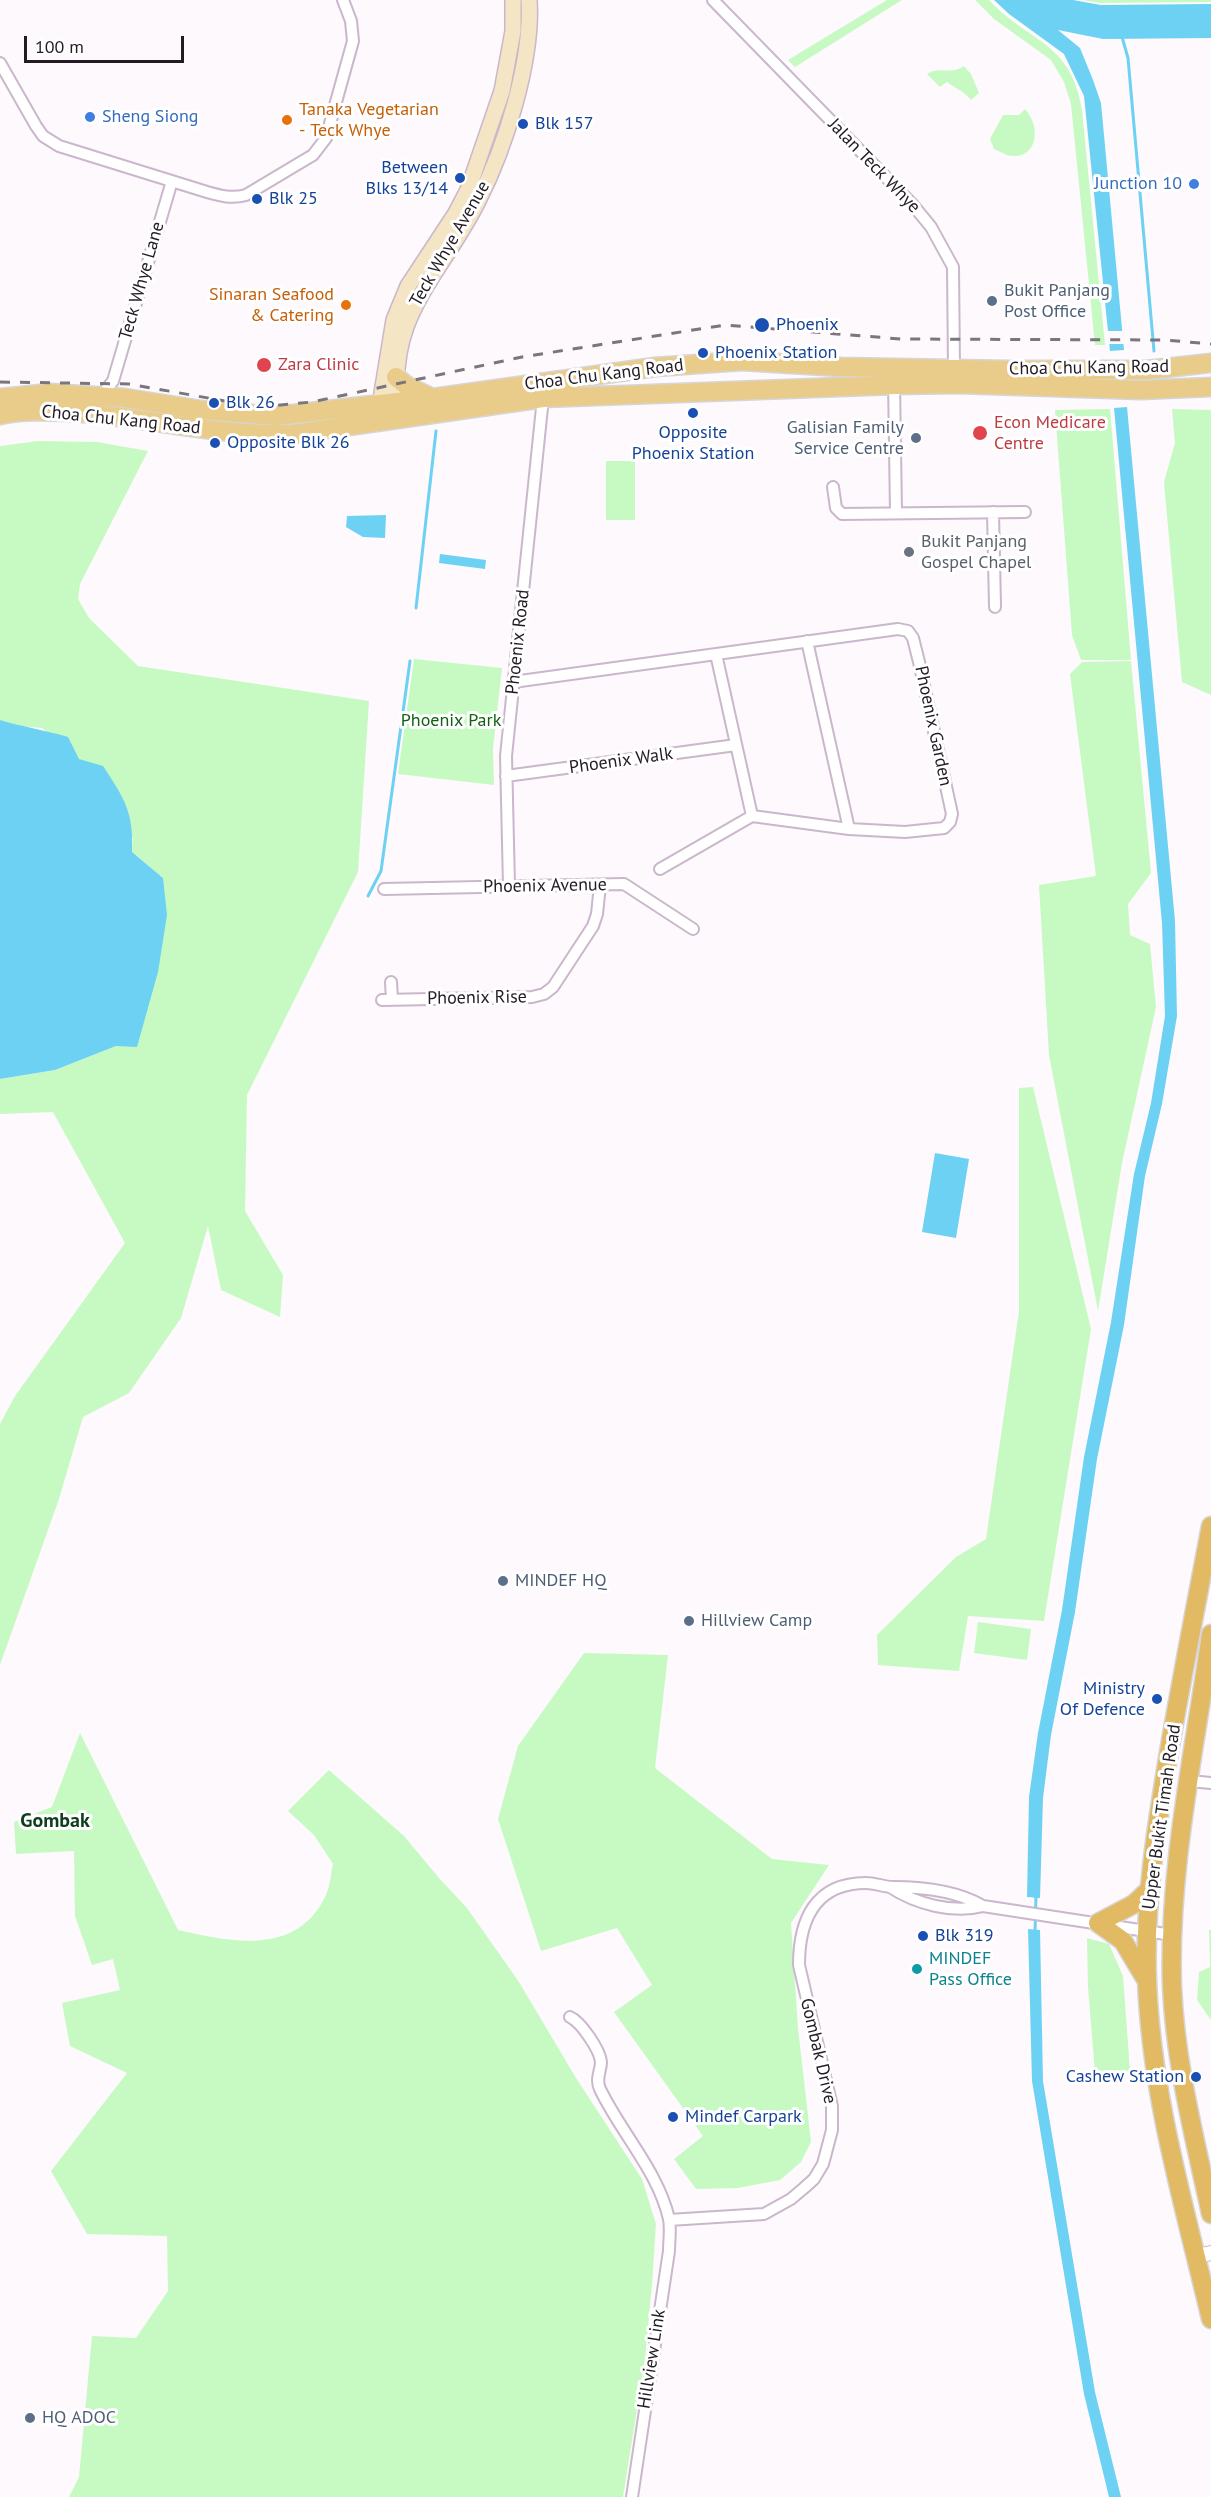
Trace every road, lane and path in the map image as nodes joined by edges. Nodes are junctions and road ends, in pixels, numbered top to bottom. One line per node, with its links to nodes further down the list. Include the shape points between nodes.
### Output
1 (343, 0): 6 (street, via 353,31 352,49 330,129 316,152 238,197)
2 (513, 0): 23 (main road, Teck Whye Avenue, via 513,31 502,91 461,206 400,302 389,337 382,393)
3 (529, 0): 12 (main road, Teck Whye Avenue, via 527,45 517,97 496,157 477,203 413,307 398,350)
4 (713, 0): 11 (street, Jalan Teck Whye, via 931,227 953,267)
5 (0, 63): 6 (street, via 43,136 67,149)
6 (172, 181): 13 (street, Teck Whye Lane)
7 (742, 361): 9 (main road, Choa Chu Kang Road); 10 (main road, Choa Chu Kang Road); 16 (main road, via 723,368 721,376 726,383)
8 (1211, 363): 11 (main road, Choa Chu Kang Road, via 1147,370)
9 (682, 365): 17 (main road, via 706,372 709,377); 21 (main road, Choa Chu Kang Road)
10 (856, 367): 11 (main road, Choa Chu Kang Road); 14 (street, via 889,375)
11 (954, 369)
12 (396, 377): 21 (main road, via 416,392); 23 (main road, Teck Whye Avenue)
13 (113, 381): 18 (street, Teck Whye Lane); 20 (street)
14 (895, 385): 15 (main road, Choa Chu Kang Road, via 1141,390); 16 (main road, Choa Chu Kang Road); 29 (street)
15 (1211, 387)
16 (742, 389): 17 (main road, Choa Chu Kang Road)
17 (697, 391): 22 (main road, Choa Chu Kang Road)
18 (100, 397): 19 (main road, Choa Chu Kang Road, via 50,393); 20 (main road, Choa Chu Kang Road)
19 (0, 398)
20 (126, 398): 23 (main road, Choa Chu Kang Road, via 276,416)
21 (433, 398): 23 (main road, Choa Chu Kang Road)
22 (543, 398): 25 (main road, Choa Chu Kang Road); 33 (street, Phoenix Road)
23 (390, 401): 25 (main road, Teck Whye Avenue)
24 (0, 415): 25 (main road, Choa Chu Kang Road, via 32,411 98,414 264,435 293,435)
25 (393, 420)
26 (833, 487): 29 (street, via 836,508 842,514)
27 (993, 512): 28 (street); 29 (street); 30 (street)
28 (1024, 512)
29 (896, 513)
30 (995, 607)
31 (807, 641): 32 (street, Phoenix Garden); 37 (street); 37 (street, Phoenix Garden, via 898,629 908,631 913,638 919,662 952,814 950,822 944,828 905,831)
32 (716, 654): 33 (street, Phoenix Garden); 34 (street)
33 (513, 682): 35 (street, Phoenix Road)
34 (736, 746): 35 (street, Phoenix Walk); 36 (street)
35 (506, 776): 40 (street, Phoenix Road)
36 (752, 816): 37 (street, Phoenix Garden); 38 (street)
37 (849, 829)
38 (660, 869)
39 (600, 885): 40 (street, Phoenix Avenue); 42 (street, Phoenix Avenue, via 624,884); 43 (street, Phoenix Rise, via 594,922 556,983 544,994 387,1000)
40 (509, 886): 41 (street, Phoenix Avenue)
41 (384, 889)
42 (693, 928)
43 (391, 982)
44 (1211, 1526): 48 (highway, Upper Bukit Timah Road, via 1165,1778)
45 (1211, 1634): 46 (highway, Upper Bukit Timah Road)
46 (1190, 1781): 47 (street); 51 (highway, Upper Bukit Timah Road)
47 (1211, 1783)
48 (1150, 1889): 49 (highway, via 1134,1904); 50 (highway, Upper Bukit Timah Road)
49 (1098, 1923): 50 (street, Gombak Drive); 52 (highway, via 1123,1941); 57 (street, Gombak Drive, via 983,1906 967,1911 918,1902 890,1887 868,1882 825,1894 809,1912 799,1942 799,1965 832,2106 827,2154 813,2179 791,2199 764,2214)
50 (1147, 1932): 51 (street, Gombak Drive); 52 (highway, Upper Bukit Timah Road)
51 (1172, 1935): 54 (highway, Upper Bukit Timah Road, via 1176,2036)
52 (1147, 1981): 55 (highway, Upper Bukit Timah Road, via 1151,2038)
53 (570, 2017): 57 (street, via 582,2025 599,2055 598,2086 658,2187)
54 (1188, 2103): 55 (highway, via 1181,2114); 56 (highway, Upper Bukit Timah Road)
55 (1164, 2114): 58 (highway, Upper Bukit Timah Road)
56 (1211, 2214)
57 (669, 2220): 60 (street, Hillview Link, via 669,2252)
58 (1205, 2263): 59 (highway, Upper Bukit Timah Road)
59 (1211, 2319)
60 (632, 2497)

